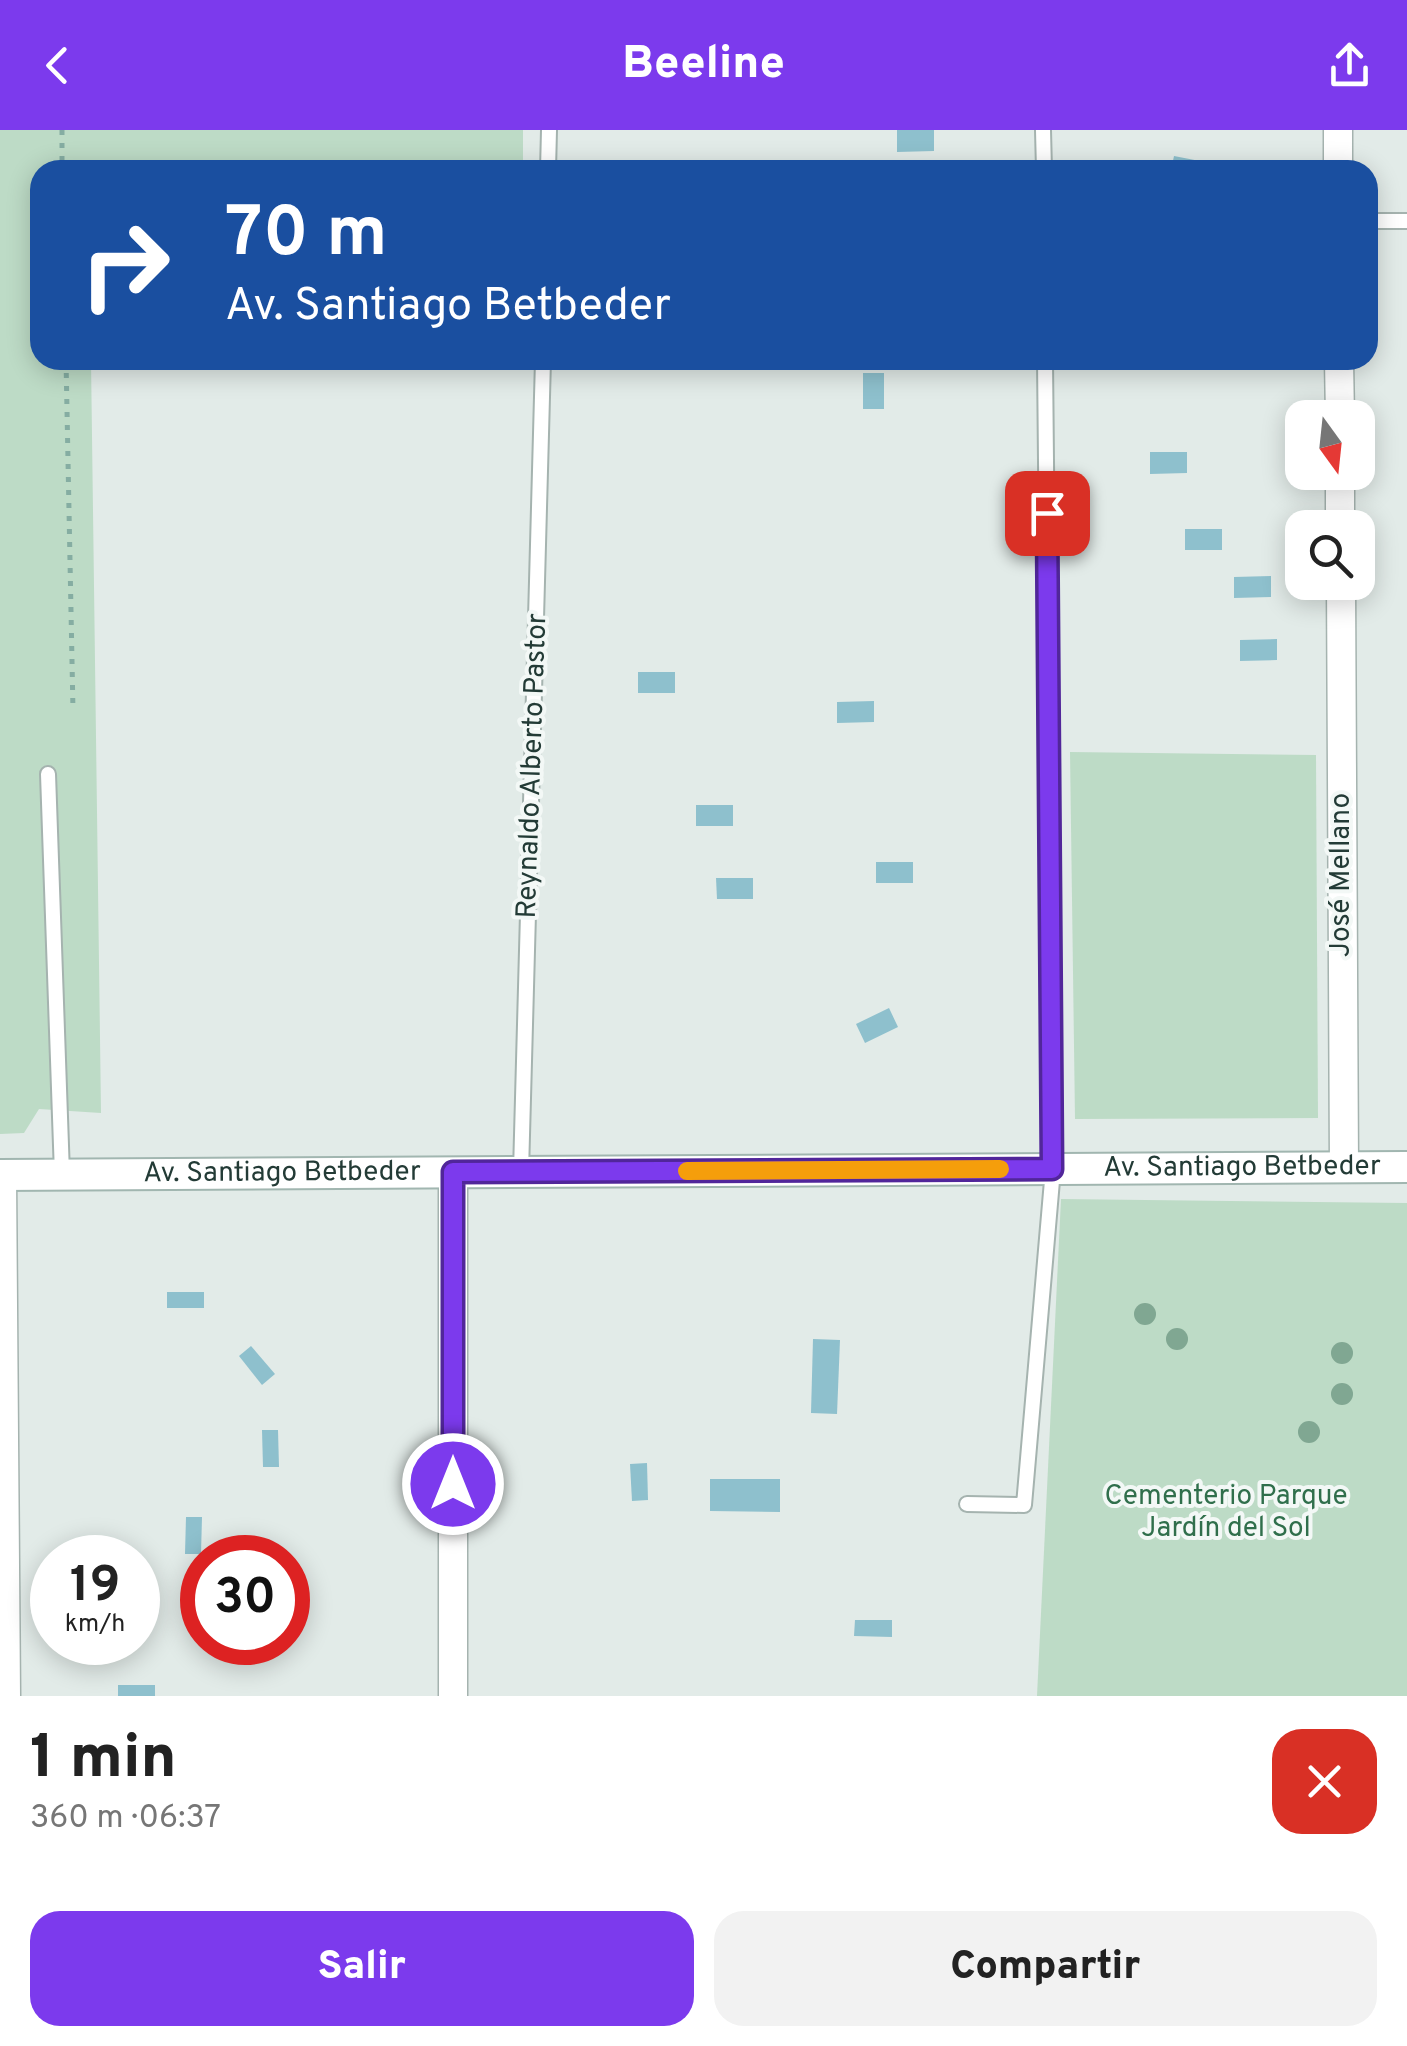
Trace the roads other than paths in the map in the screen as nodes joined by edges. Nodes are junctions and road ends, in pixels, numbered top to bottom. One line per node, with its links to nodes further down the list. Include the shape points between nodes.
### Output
1 (549, 130): 4 (lane)
2 (1043, 130): 5 (lane)
3 (1338, 130): 6 (street)
4 (548, 160)
5 (1044, 160)
6 (1338, 160)
7 (1378, 221): 8 (lane)
8 (1407, 221)
9 (543, 370): 19 (lane, Reynaldo Alberto Pastor)
10 (1046, 370): 17 (lane)
11 (1340, 370): 12 (street)
12 (1340, 400)
13 (1341, 600): 16 (street, José Mellano)
14 (48, 774): 21 (lane)
15 (1407, 1166): 16 (main road, Av. Santiago Betbeder)
16 (1344, 1167): 17 (main road, Av. Santiago Betbeder)
17 (1052, 1169): 19 (main road, Av. Santiago Betbeder); 22 (lane, via 1024,1506)
18 (453, 1172): 19 (main road, Av. Santiago Betbeder); 21 (main road, Av. Santiago Betbeder); 24 (street)
19 (521, 1172)
20 (1, 1174): 21 (main road, Av. Santiago Betbeder); 23 (street)
21 (62, 1174)
22 (967, 1504)
23 (6, 1696)
24 (453, 1696)

